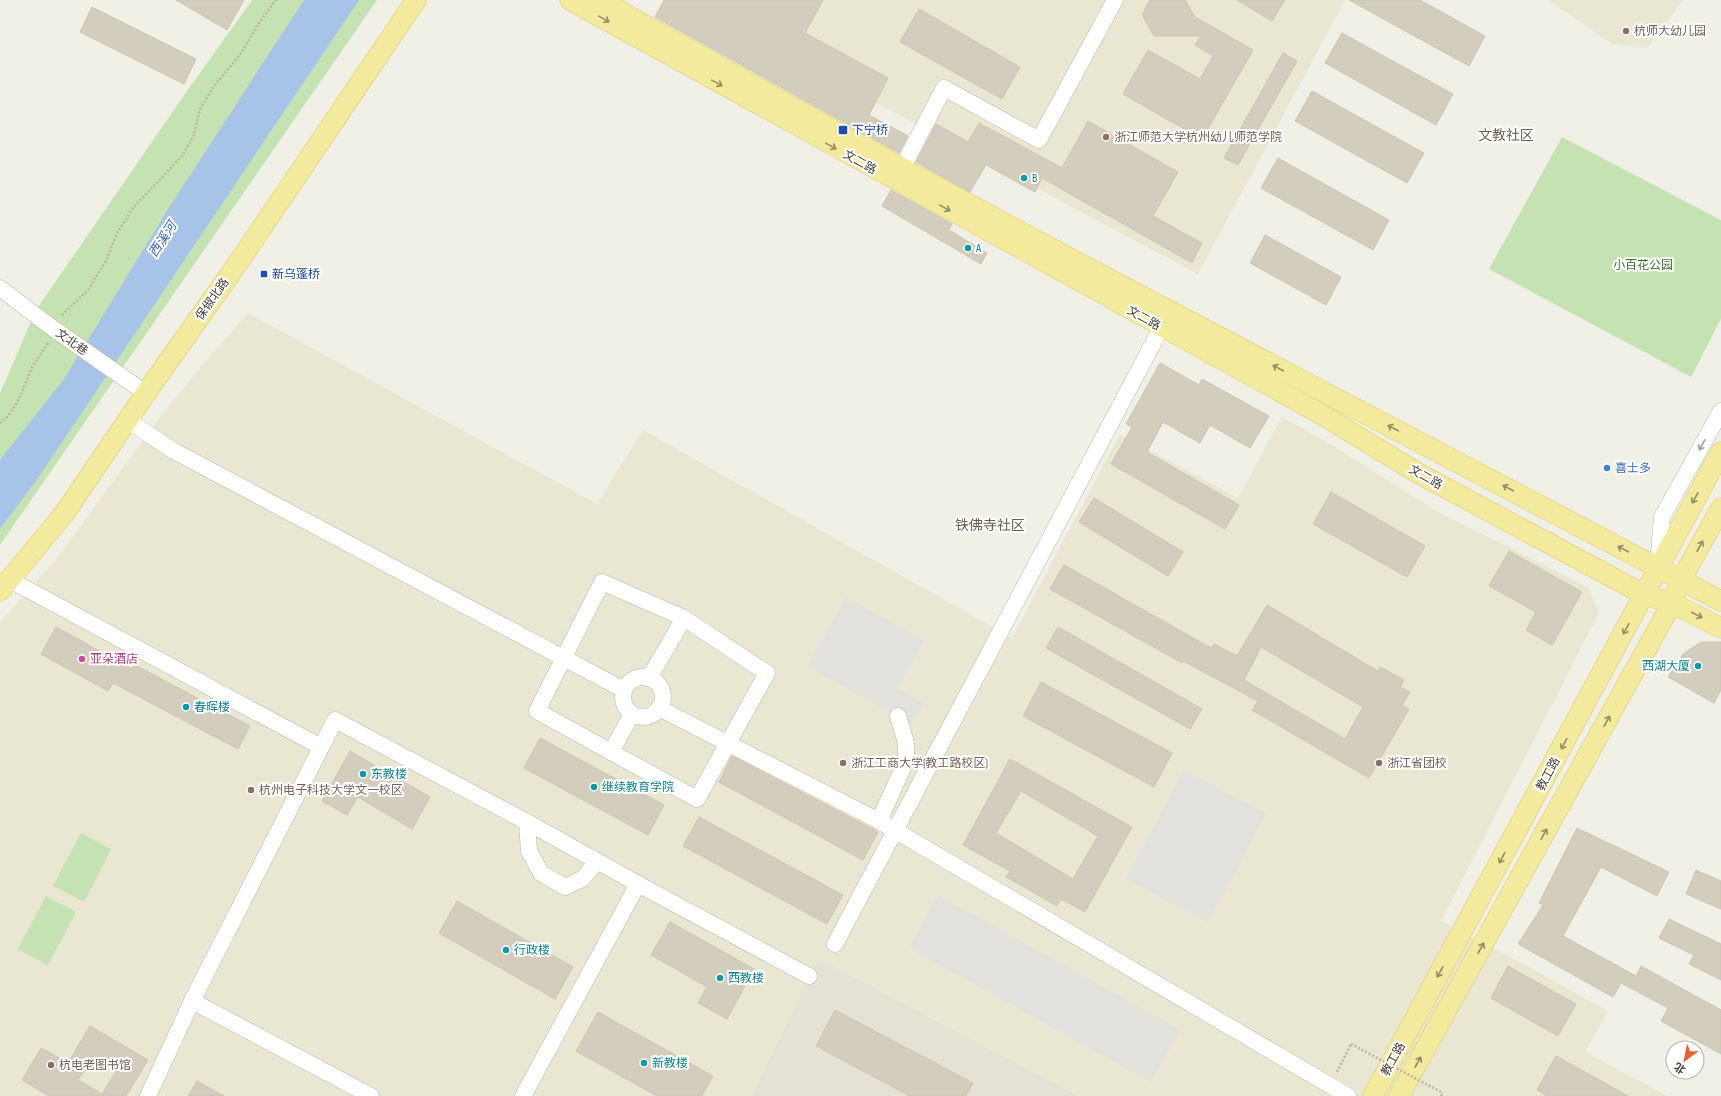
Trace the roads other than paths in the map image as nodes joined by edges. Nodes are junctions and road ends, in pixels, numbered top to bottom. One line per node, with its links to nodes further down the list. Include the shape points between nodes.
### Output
1 (416, 0): 8 (main road, 保俶北路, via 238,263)
2 (570, 0): 7 (main road, 文二路, one-way to 7)
3 (600, 0): 5 (main road, 文二路)
4 (1115, 0): 5 (street, via 1039,140 944,88)
5 (902, 168): 7 (main road, 文二路)
6 (0, 288): 8 (street, 文北巷, bridge, via 53,323)
7 (1165, 320): 13 (main road, 文二路, one-way to 7); 16 (main road, 文二路, via 1416,472); 32 (street)
8 (146, 393): 10 (main road, 保俶北路)
9 (1721, 410): 13 (street, one-way to 13, via 1662,517)
10 (127, 420): 15 (main road, 保俶北路, via 64,514); 21 (street, via 174,450)
11 (1721, 452): 13 (main road, 教工路, one-way to 13)
12 (1721, 508): 14 (main road, 教工路, one-way to 12)
13 (1658, 567): 14 (main road, 文二路); 16 (main road, 教工路)
14 (1681, 580): 17 (main road, 文二路); 18 (main road, 教工路)
15 (5, 586): 28 (street)
16 (1645, 595): 18 (main road, 文二路); 42 (main road, 教工路, one-way to 42)
17 (1721, 602)
18 (1672, 603): 20 (main road, 文二路, one-way to 20); 43 (main road, 教工路, one-way to 18)
19 (684, 618): 21 (street, via 602,582); 22 (street); 27 (street, via 767,673)
20 (1721, 628)
21 (564, 658): 23 (street); 29 (street, via 536,711)
22 (649, 678): 23 (street, via 637,677 627,684); 24 (street, via 655,681 662,691 663,697)
23 (624, 690): 25 (street, via 624,703)
24 (659, 708): 25 (street, via 655,713 644,717); 27 (street)
25 (632, 714): 29 (street)
26 (898, 716): 30 (street, via 906,743 906,761)
27 (728, 744): 29 (street, via 696,799); 30 (street)
28 (321, 747): 31 (street, via 335,720); 37 (street)
29 (611, 752)
30 (879, 821): 32 (street)
31 (527, 822): 33 (street); 33 (street, via 529,851 541,873 565,887 582,879)
32 (895, 830): 35 (street); 41 (street)
33 (597, 862): 34 (street)
34 (638, 884): 36 (street); 40 (street)
35 (835, 944)
36 (809, 976)
37 (192, 1001): 38 (street); 39 (street)
38 (148, 1096)
39 (371, 1096)
40 (523, 1096)
41 (1348, 1096)
42 (1373, 1096)
43 (1399, 1096)

